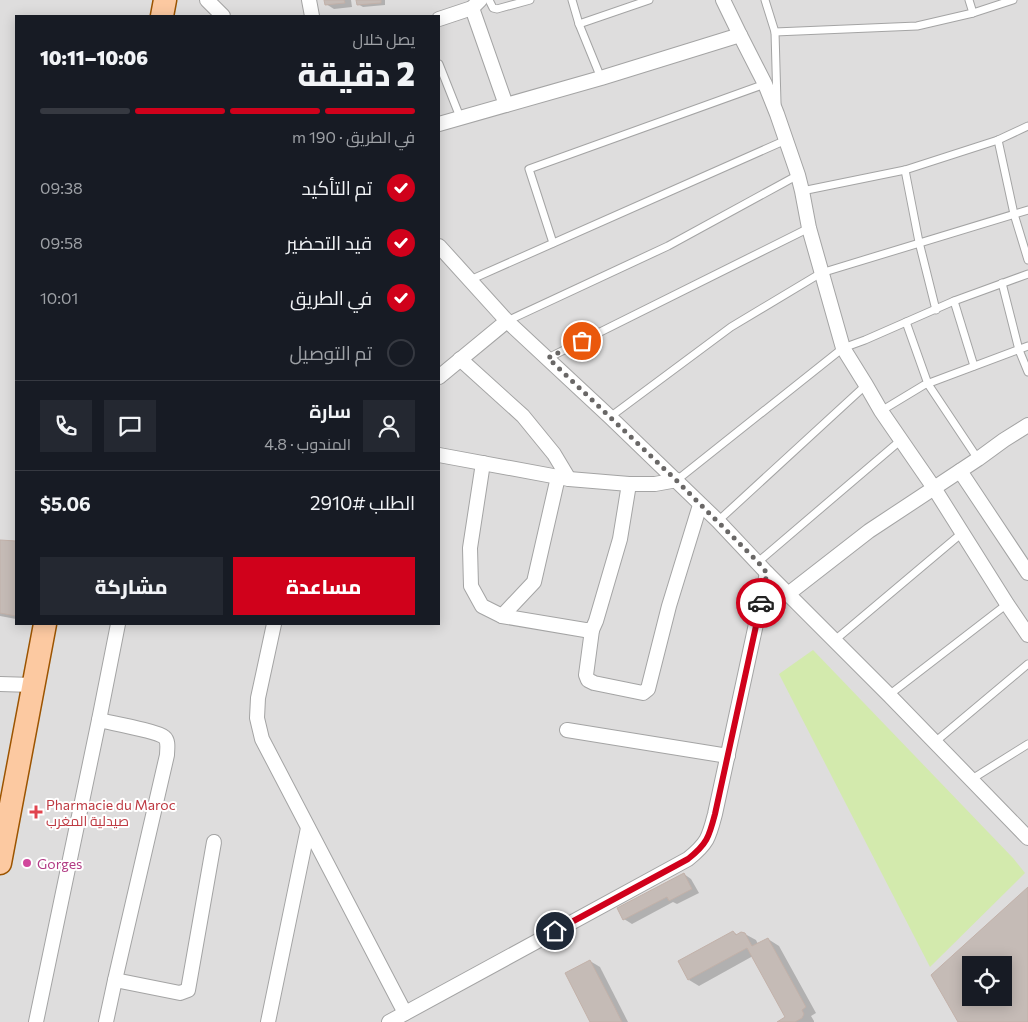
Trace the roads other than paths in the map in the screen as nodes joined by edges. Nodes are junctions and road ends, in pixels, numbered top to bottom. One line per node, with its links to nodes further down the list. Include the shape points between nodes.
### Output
1 (165, 0): 14 (main road)
2 (207, 0): 15 (street)
3 (309, 0): 16 (street)
4 (489, 0): 5 (lane, via 497,9)
5 (530, 0)
6 (572, 0): 18 (lane)
7 (649, 0): 18 (lane)
8 (723, 0): 20 (street)
9 (765, 0): 19 (lane)
10 (969, 0): 13 (lane)
11 (1013, 0): 13 (lane)
12 (476, 4): 17 (street); 24 (street)
13 (973, 13): 19 (lane, via 916,26)
14 (162, 15)
15 (222, 15)
16 (312, 15)
17 (440, 19)
18 (580, 24): 22 (lane)
19 (775, 32): 25 (lane)
20 (740, 35): 22 (street); 23 (street)
21 (440, 67): 26 (lane)
22 (601, 78): 24 (street)
23 (765, 84): 25 (street); 38 (lane, via 529,169)
24 (506, 105): 26 (street)
25 (777, 114): 29 (street)
26 (460, 117): 27 (street)
27 (440, 124)
28 (1028, 126): 30 (lane)
29 (786, 140): 32 (street); 38 (lane)
30 (998, 140): 31 (lane); 35 (lane)
31 (905, 170): 33 (lane); 37 (lane)
32 (798, 175): 33 (street); 47 (lane, via 668,246)
33 (802, 191): 36 (street)
34 (1028, 210): 35 (lane)
35 (1014, 214): 37 (lane); 40 (lane)
36 (808, 228): 41 (street); 52 (lane)
37 (920, 242): 41 (lane); 46 (lane)
38 (553, 243): 43 (lane)
39 (440, 247): 43 (street)
40 (1028, 260)
41 (821, 273): 50 (street); 60 (lane, via 731,327)
42 (1028, 274): 44 (lane)
43 (470, 280): 47 (street)
44 (1002, 283): 45 (lane); 51 (lane)
45 (954, 301): 46 (lane); 54 (lane)
46 (936, 310): 48 (lane)
47 (507, 321): 52 (street); 53 (street)
48 (906, 322): 50 (lane); 57 (lane)
49 (1028, 346): 51 (lane)
50 (843, 348): 58 (street); 68 (lane)
51 (1019, 350): 54 (lane); 56 (lane)
52 (548, 358): 60 (street)
53 (460, 359): 55 (street); 67 (street, via 523,416 554,454)
54 (974, 366): 57 (lane)
55 (441, 372)
56 (1028, 372)
57 (928, 384): 59 (lane); 64 (lane)
58 (866, 385): 59 (street); 72 (lane)
59 (881, 412): 62 (street)
60 (610, 417): 68 (street)
61 (1028, 426): 64 (street)
62 (901, 440): 70 (street); 74 (lane)
63 (440, 455): 65 (street)
64 (978, 459): 66 (street)
65 (483, 463): 67 (street); 79 (street, via 470,548 471,586 482,606)
66 (960, 471): 70 (street); 76 (street)
67 (563, 478): 69 (street); 79 (street, via 534,582)
68 (676, 480): 69 (street); 71 (street)
69 (629, 484): 83 (street, via 620,538)
70 (934, 488): 73 (street); 77 (street, via 869,531)
71 (700, 504): 72 (street); 83 (street, via 648,689 643,693 588,680)
72 (718, 521): 74 (street)
73 (962, 534): 78 (street); 85 (lane)
74 (758, 562): 75 (street)
75 (767, 573): 77 (street); 94 (street)
76 (1028, 573)
77 (788, 594): 85 (street)
78 (1007, 604): 84 (street); 89 (lane)
79 (502, 616): 83 (street)
80 (45, 625): 88 (main road)
81 (118, 625): 90 (street)
82 (274, 625): 96 (street, via 258,698 257,718 262,739)
83 (592, 630)
84 (1028, 635)
85 (834, 640): 89 (street)
86 (1028, 664): 92 (lane)
87 (0, 684): 88 (street)
88 (33, 685): 99 (main road)
89 (889, 694): 92 (street)
90 (99, 720): 100 (street, via 155,733 164,737 167,744); 102 (street)
91 (568, 730): 94 (street)
92 (935, 742): 95 (street)
93 (1028, 744): 95 (lane)
94 (728, 756): 101 (street, via 710,834 701,849)
95 (972, 779): 97 (street)
96 (308, 828): 101 (street); 104 (street)
97 (1028, 838)
98 (214, 842): 100 (street, via 188,990 180,993)
99 (0, 863)
100 (115, 980): 103 (street)
101 (404, 1013): 105 (street)
102 (36, 1022)
103 (106, 1022)
104 (268, 1022)
105 (389, 1022)

